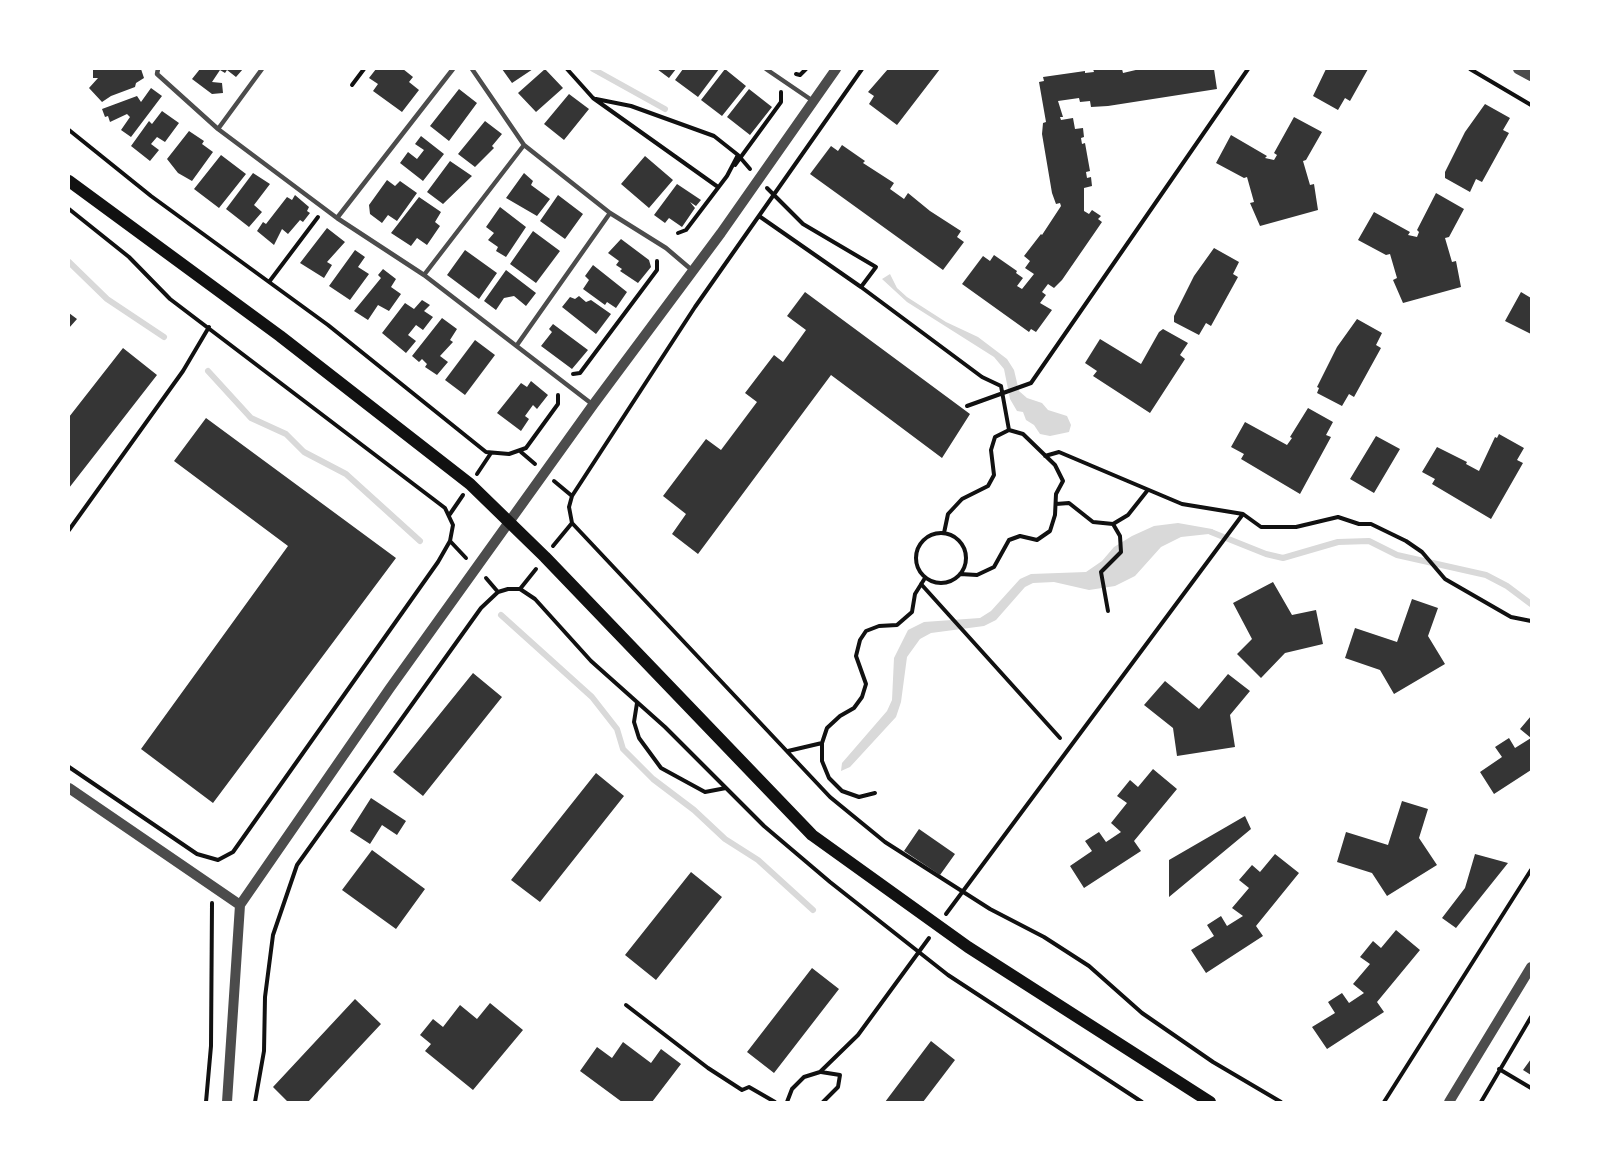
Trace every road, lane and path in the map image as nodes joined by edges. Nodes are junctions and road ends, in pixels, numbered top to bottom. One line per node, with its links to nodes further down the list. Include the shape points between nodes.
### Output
1 (158, 69): 21 (lane, via 157,74)
2 (261, 69): 21 (lane)
3 (364, 69): 16 (path)
4 (453, 69): 32 (lane)
5 (472, 69): 23 (lane)
6 (567, 69): 18 (path)
7 (766, 69): 19 (lane)
8 (806, 69): 14 (path)
9 (836, 69): 19 (street)
10 (862, 69): 31 (path)
11 (1248, 69): 42 (path, via 1031,382)
12 (1470, 69): 20 (path)
13 (1518, 69): 15 (street)
14 (795, 74)
15 (1531, 76)
16 (352, 85)
17 (781, 92): 24 (path, via 781,102)
18 (593, 98): 24 (path, via 631,106 714,136 738,155); 26 (path)
19 (813, 101): 35 (street)
20 (1531, 105)
21 (218, 129): 32 (lane)
22 (69, 130): 37 (path)
23 (524, 146): 29 (lane); 36 (lane)
24 (727, 176): 26 (path)
25 (69, 181): 51 (main road, via 410,435)
26 (718, 187): 33 (path, via 686,230)
27 (69, 209): 39 (path, via 129,257 170,299)
28 (789, 212): 38 (path, via 816,233 876,267)
29 (610, 213): 35 (lane, via 666,248); 40 (lane)
30 (320, 214): 37 (path)
31 (759, 216): 38 (path); 64 (path, via 695,307 572,496 569,507 572,523 580,533)
32 (337, 218): 36 (lane)
33 (678, 232)
34 (657, 261): 41 (path, via 657,270 580,373)
35 (693, 271): 44 (street)
36 (424, 275): 40 (lane)
37 (269, 282): 43 (path, via 490,453 515,453 526,448 558,404)
38 (861, 288): 42 (path, via 1001,386)
39 (208, 327): 53 (path, via 183,371); 69 (path, via 445,508 453,525 450,541 431,572 233,852)
40 (517, 345): 44 (lane)
41 (573, 374)
42 (1004, 392): 45 (path); 46 (path)
43 (558, 395)
44 (593, 405): 51 (street)
45 (967, 406)
46 (1009, 430): 47 (path, via 1023,434); 54 (path, via 995,437 991,450 994,475 988,486 962,499 948,514)
47 (1044, 457): 48 (path, via 1059,452); 49 (path, via 1055,465 1063,481)
48 (1147, 491): 50 (path, via 1182,504); 52 (path, via 1128,515)
49 (1056, 504): 52 (path, via 1069,503 1093,522); 55 (path, via 1050,531 1037,540 1020,536 1009,540 994,567 977,575)
50 (1243, 514): 60 (path, via 1261,527 1296,527 1338,517 1371,524 1422,552 1445,579 1511,617); 72 (path)
51 (509, 521): 73 (street); 87 (main road, via 812,835 968,947)
52 (1113, 524): 59 (path, via 1120,536 1121,552 1101,572)
53 (69, 530)
54 (944, 533): 55 (path, via 956,537 965,550); 56 (path, via 932,534 919,545 916,561)
55 (960, 574): 56 (path, via 938,583)
56 (925, 578): 57 (path)
57 (921, 584): 62 (path); 63 (path, via 912,612 897,625 866,631 860,640 856,656 866,684 862,697 827,728)
58 (535, 599): 83 (path, via 520,589 498,592 489,598 297,865 273,935 265,997 264,1052)
59 (1108, 611)
60 (1531, 621)
61 (638, 702): 67 (path, via 634,722 639,738 661,768 705,792)
62 (1060, 738)
63 (822, 743): 64 (path); 68 (path, via 822,761 829,778 842,791 859,797)
64 (788, 751): 88 (path, via 830,797 885,842 1089,966 1142,1013)
65 (69, 767): 69 (path, via 197,854)
66 (69, 788): 71 (street)
67 (726, 789)
68 (875, 793)
69 (218, 860): 71 (path)
70 (1531, 870): 89 (path)
71 (212, 886): 73 (street); 81 (path, via 211,1046)
72 (964, 889)
73 (240, 905): 82 (street)
74 (1531, 967): 90 (street)
75 (893, 987): 79 (path, via 858,1035)
76 (626, 1005): 84 (path, via 742,1090 749,1088)
77 (1531, 1017): 78 (path)
78 (1499, 1070): 80 (path); 91 (path)
79 (820, 1072): 85 (path, via 804,1077 792,1089); 86 (path, via 840,1075 838,1087)
80 (1531, 1088)
81 (206, 1102)
82 (227, 1102)
83 (255, 1102)
84 (775, 1102)
85 (787, 1102)
86 (823, 1102)
87 (1210, 1102)
88 (1281, 1102)
89 (1384, 1102)
90 (1449, 1102)
91 (1481, 1102)

